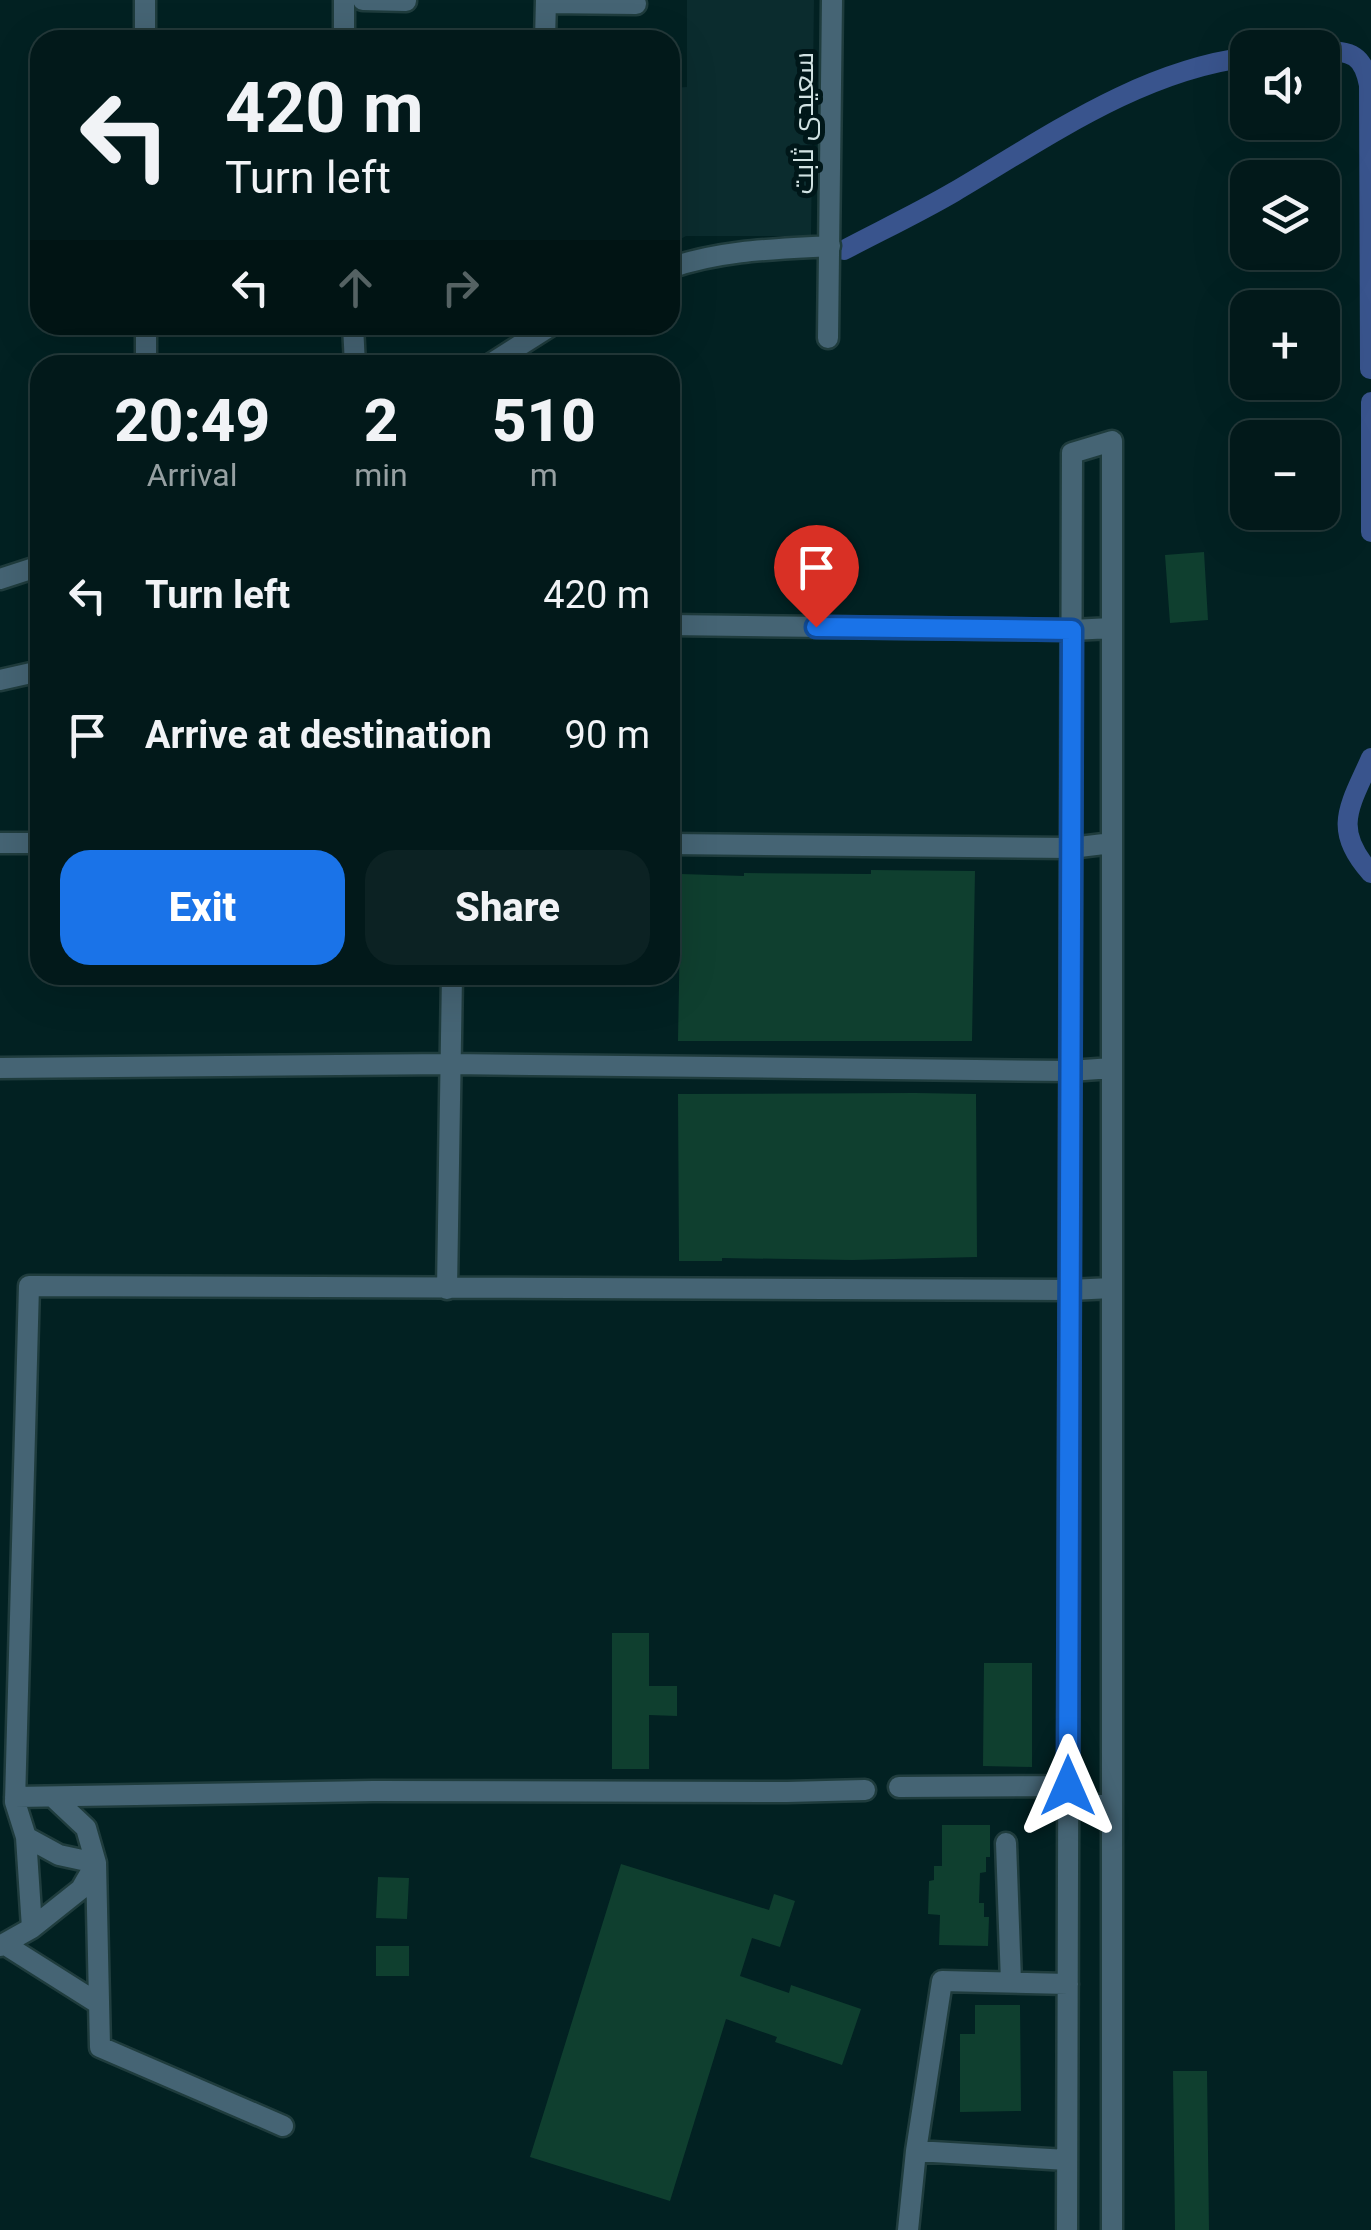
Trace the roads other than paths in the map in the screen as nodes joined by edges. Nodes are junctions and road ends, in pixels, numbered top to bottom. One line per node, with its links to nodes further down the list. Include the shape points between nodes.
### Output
1 (145, 0): 8 (street)
2 (344, 0): 9 (street)
3 (363, 0): 4 (street)
4 (406, 0)
5 (832, 0): 11 (street, سعیدی ثابت)
6 (546, 2): 7 (street); 10 (street)
7 (636, 4)
8 (145, 30)
9 (344, 30)
10 (546, 30)
11 (830, 246): 12 (street); 14 (street, سعیدی ثابت)
12 (680, 265)
13 (534, 335): 15 (street)
14 (828, 338)
15 (505, 355)
16 (30, 569): 17 (street)
17 (0, 579)
18 (680, 625): 20 (street)
19 (1112, 628): 20 (street); 20 (street, via 1112,440 1072,452); 23 (street)
20 (1072, 630): 27 (street)
21 (30, 674): 22 (street)
22 (0, 680)
23 (1112, 842): 27 (street); 31 (street)
24 (0, 843): 25 (street)
25 (30, 843)
26 (680, 844): 27 (street)
27 (1071, 848): 32 (street)
28 (452, 985): 29 (street)
29 (450, 1064): 30 (street); 32 (street); 34 (street)
30 (0, 1068)
31 (1112, 1068): 32 (street); 33 (street)
32 (1070, 1071): 35 (street)
33 (1112, 1288): 35 (street); 41 (street)
34 (448, 1289): 35 (street); 40 (street, via 29,1286)
35 (1070, 1290): 39 (street)
36 (899, 1787): 39 (street)
37 (865, 1790): 38 (street)
38 (53, 1796): 40 (street); 44 (street, via 86,1828)
39 (1068, 1796): 41 (street); 48 (street)
40 (15, 1797): 42 (street)
41 (1112, 1806): 55 (street)
42 (26, 1836): 44 (street, via 60,1855); 45 (street)
43 (1006, 1843): 47 (street)
44 (96, 1863): 45 (street, via 80,1889); 49 (street)
45 (32, 1928): 46 (street)
46 (2, 1945): 49 (street)
47 (1010, 1982): 48 (street); 51 (street, via 942,1981)
48 (1068, 1984): 52 (street)
49 (99, 2004): 50 (street, via 100,2047)
50 (283, 2126)
51 (916, 2152): 52 (street); 53 (street)
52 (1067, 2160): 54 (street)
53 (908, 2230)
54 (1067, 2230)
55 (1112, 2230)

